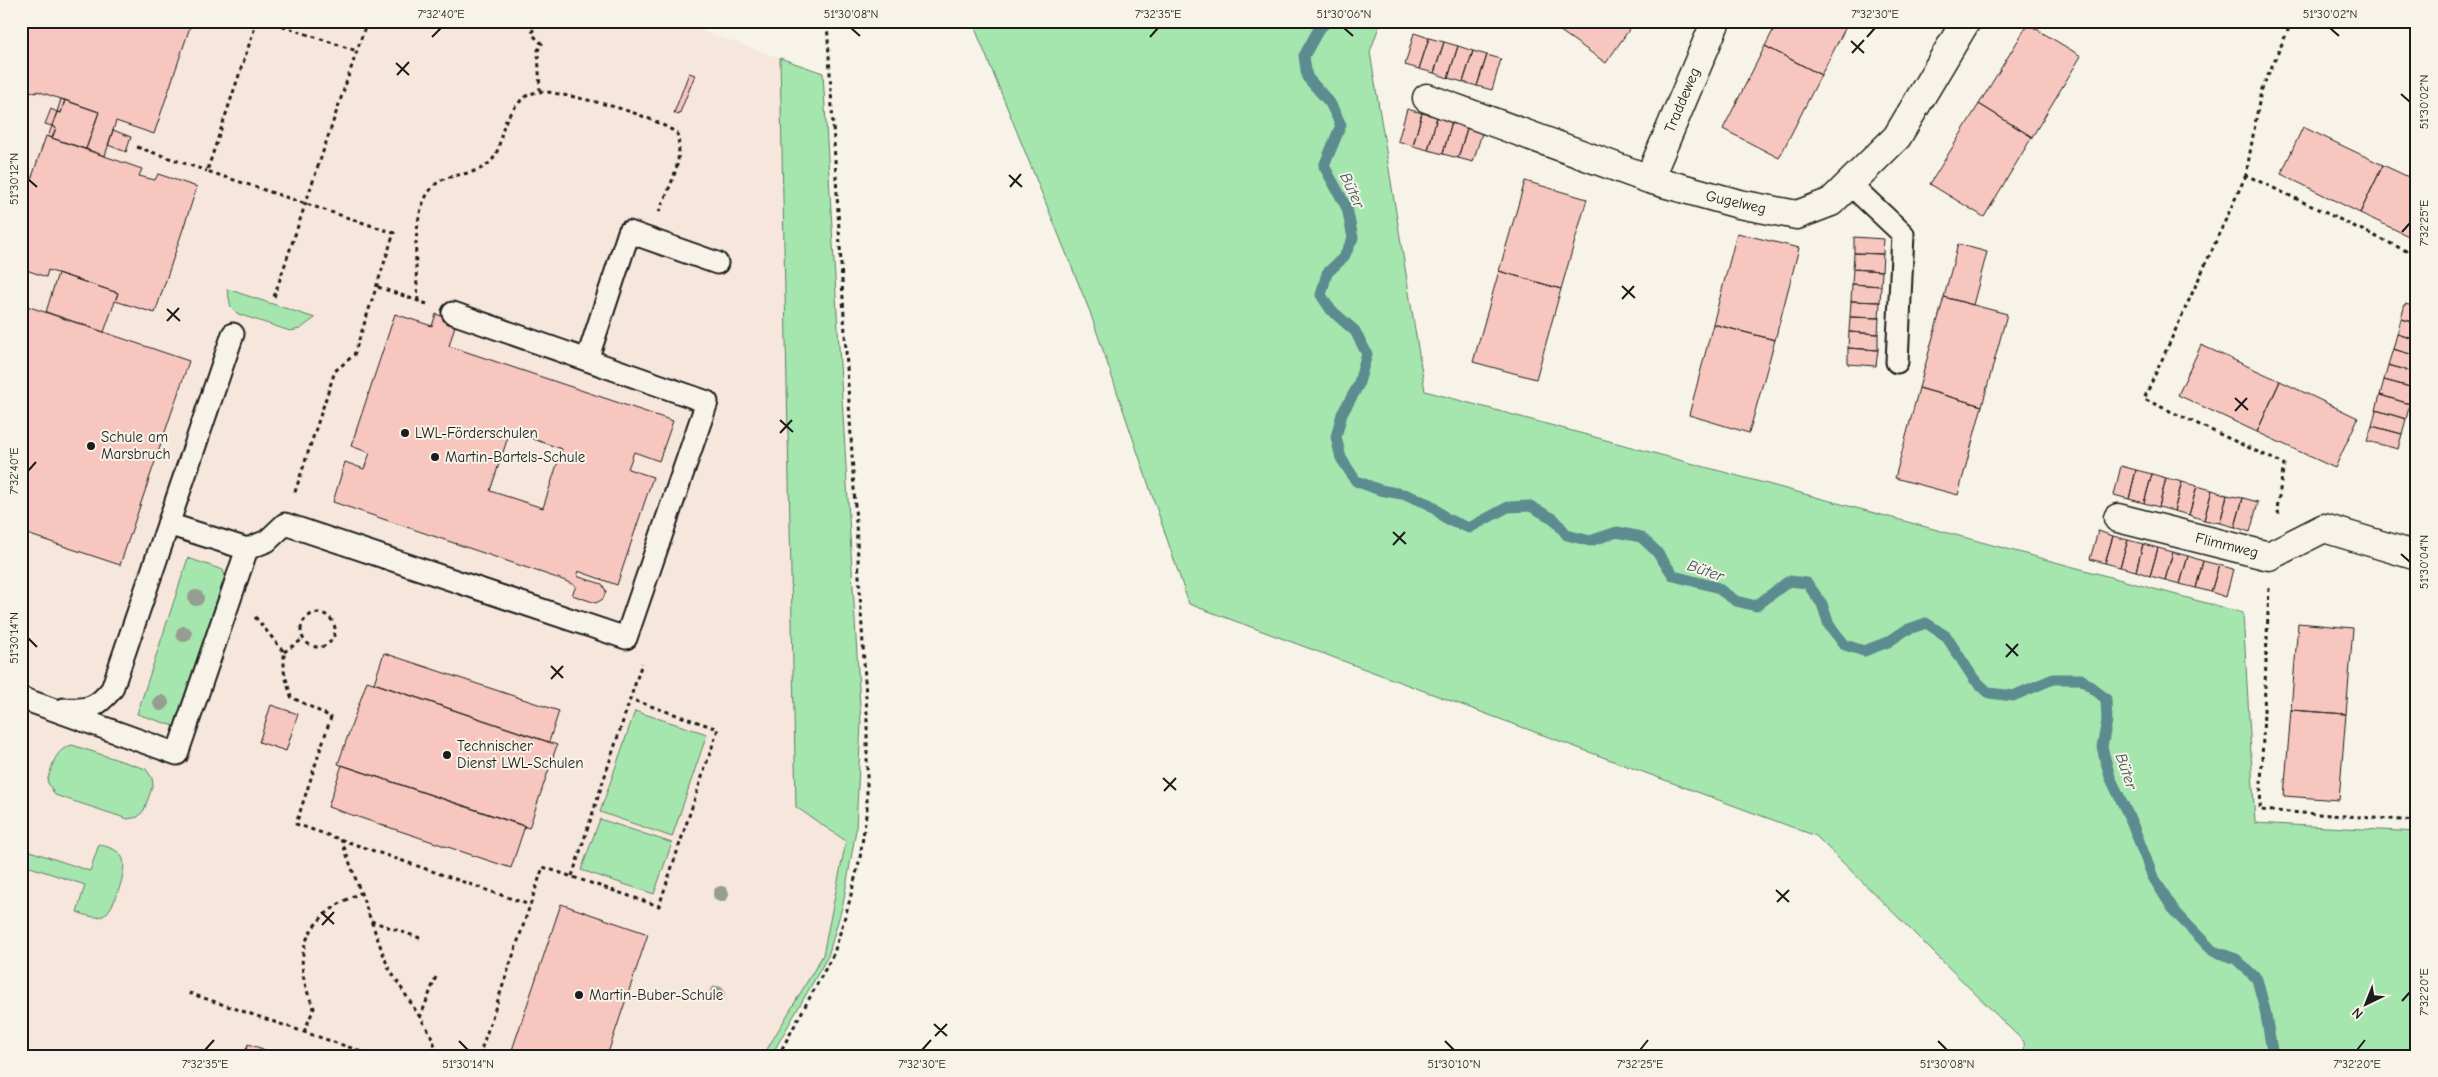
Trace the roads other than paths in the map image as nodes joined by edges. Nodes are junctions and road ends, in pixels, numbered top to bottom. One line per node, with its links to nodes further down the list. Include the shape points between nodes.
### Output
1 (1716, 21): 4 (street, Traddeweg)
2 (1966, 21): 5 (street, Gugelweg, via 1897,137)
3 (1426, 98): 4 (street, Gugelweg)
4 (1649, 179): 5 (street, Gugelweg, via 1739,204 1797,215 1830,202)
5 (1850, 184): 10 (lane, via 1903,234)
6 (717, 262): 9 (lane, via 629,232)
7 (452, 313): 9 (lane)
8 (233, 334): 12 (lane)
9 (587, 360): 13 (lane, via 706,402 626,638 285,524 267,541)
10 (1897, 362)
11 (2118, 518): 14 (street, Flimmweg, via 2269,556 2324,528)
12 (168, 524): 13 (lane); 16 (lane, via 112,690 101,702 86,710)
13 (247, 549): 16 (lane, via 177,754)
14 (2416, 552)
15 (21, 698): 16 (lane)
16 (54, 709)

